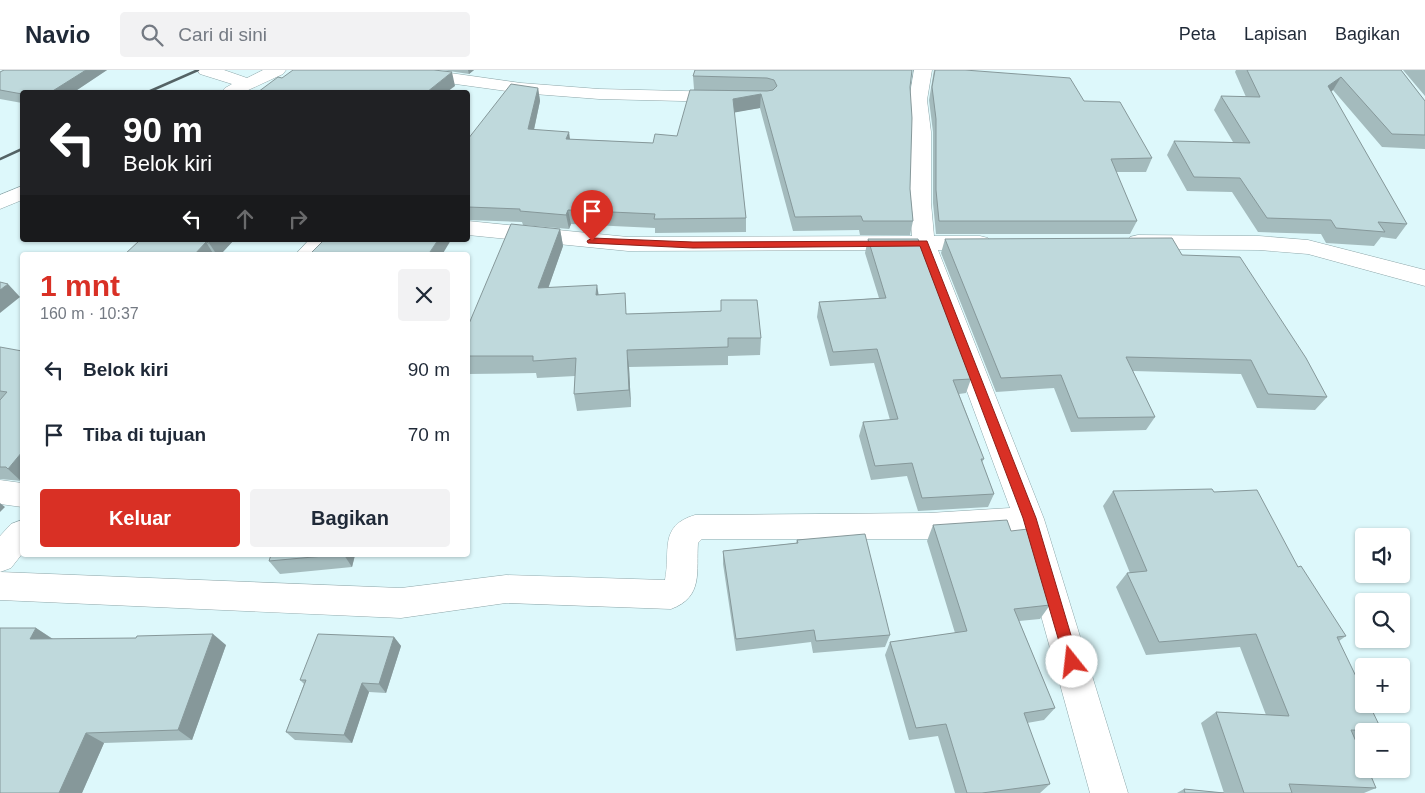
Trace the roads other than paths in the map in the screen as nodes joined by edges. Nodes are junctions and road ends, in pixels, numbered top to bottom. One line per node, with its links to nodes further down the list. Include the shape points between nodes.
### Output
1 (206, 70): 5 (street)
2 (277, 70): 5 (street)
3 (390, 70): 7 (street, via 521,88 599,94)
4 (923, 70): 13 (street, via 918,100)
5 (249, 84): 6 (street)
6 (236, 90)
7 (736, 97)
8 (20, 193): 9 (street)
9 (0, 203)
10 (470, 228): 13 (street, via 628,244)
11 (321, 242): 15 (street)
12 (1116, 242): 16 (street, via 1259,242 1308,247)
13 (924, 243): 14 (street); 19 (street)
14 (1001, 243)
15 (309, 252)
16 (1425, 278)
17 (0, 492): 18 (street)
18 (20, 496)
19 (1029, 518): 22 (street, via 929,526 702,526 686,534 681,557 681,583 671,595 506,589 401,603); 23 (street)
20 (20, 535): 21 (street)
21 (0, 558)
22 (0, 586)
23 (1109, 793)

